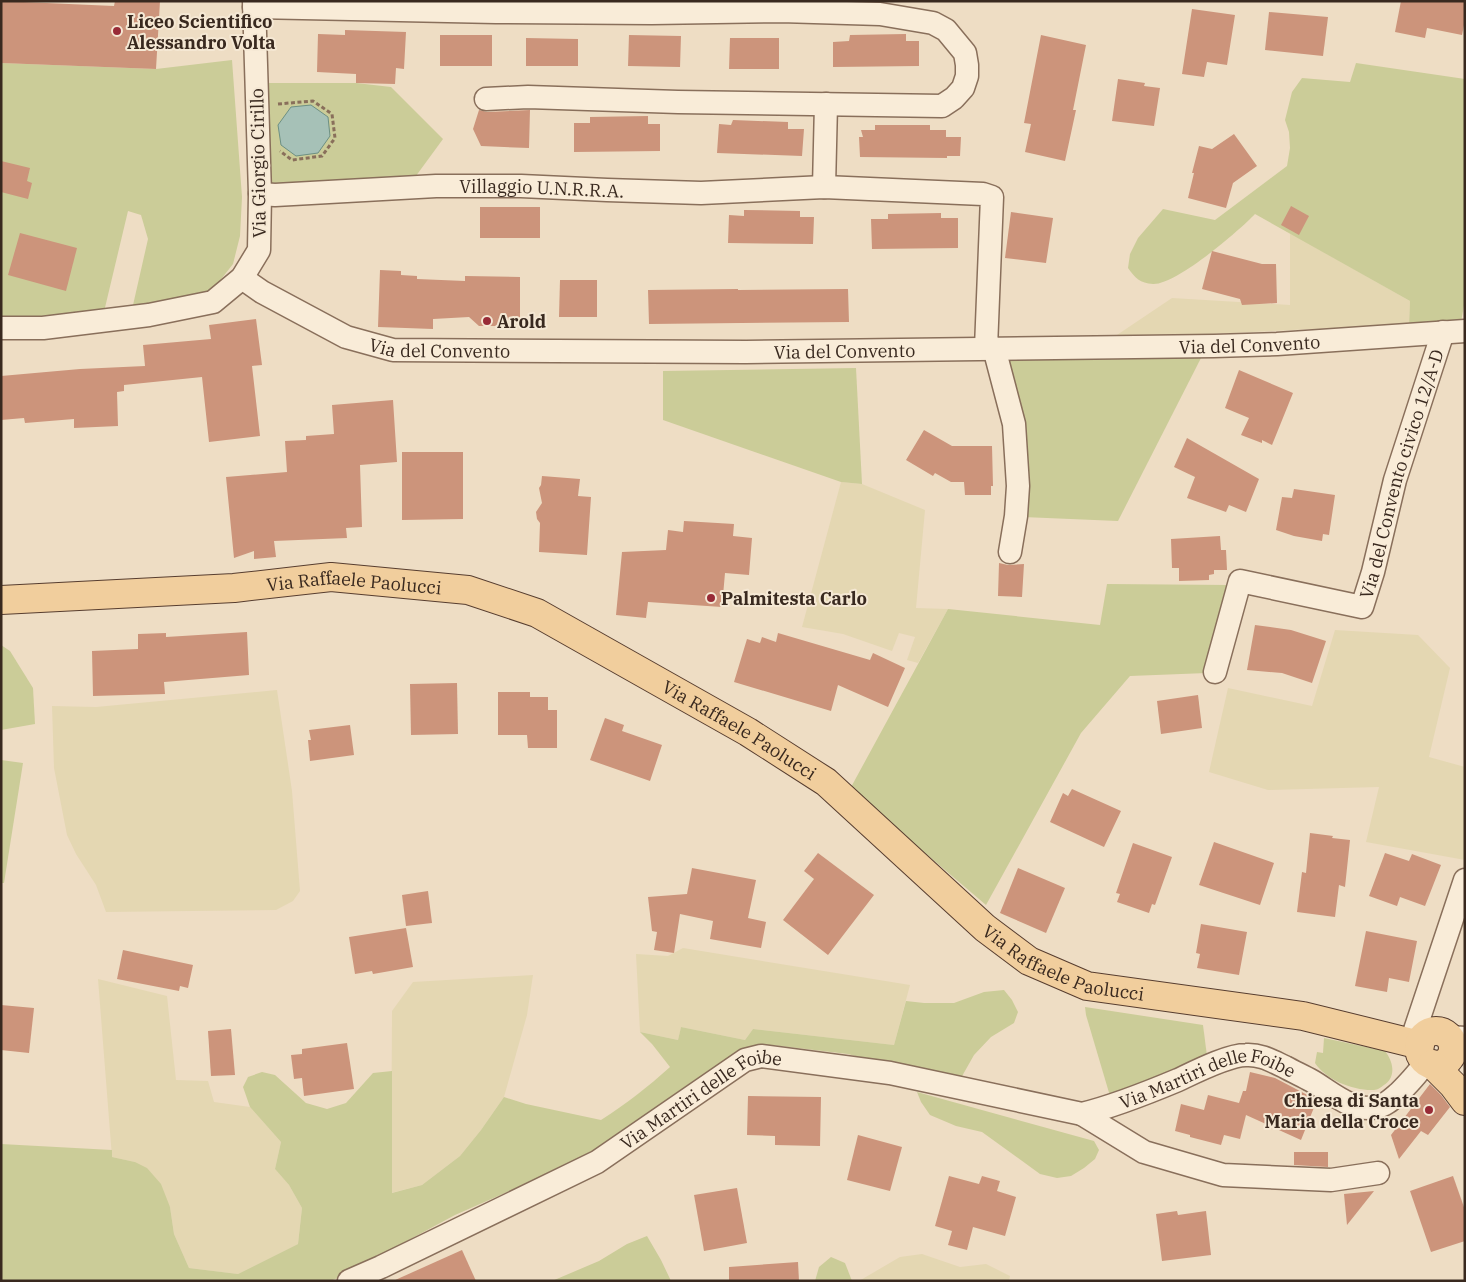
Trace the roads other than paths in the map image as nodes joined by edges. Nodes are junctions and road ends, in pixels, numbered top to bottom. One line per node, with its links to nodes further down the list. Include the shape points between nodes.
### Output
1 (254, 4): 3 (street, via 496,12 880,14 933,23 946,30 965,53 967,76 963,88 942,106); 5 (street, Via Giorgio Cirillo)
2 (486, 99): 3 (street, via 528,97)
3 (826, 104): 4 (street)
4 (824, 187): 5 (street, Villaggio U.N.R.R.A., via 701,192 436,186 275,196); 9 (street, Villaggio U.N.R.R.A., via 973,193 992,197)
5 (260, 194): 6 (street, Via Giorgio Cirillo, via 259,250)
6 (242, 278): 7 (street, Via Giorgio Cirillo, via 213,302 149,315 43,328); 9 (street, Via del Convento, via 346,337 393,350 746,352)
7 (1, 328)
8 (1454, 332): 9 (street, Via del Convento, via 1268,344); 12 (street, Via del Convento civico 12/A-D, via 1394,480 1362,607 1240,581)
9 (990, 348): 10 (street, via 1014,424 1018,486)
10 (1010, 552)
11 (1, 600): 14 (main road, Via Raffaele Paolucci, via 234,588 331,577 468,590 537,613 748,732 826,782 985,928 1030,961 1087,986 1303,1016)
12 (1215, 672)
13 (1465, 880): 14 (street, Via Martiri delle Foibe)
14 (1441, 1049): 15 (main road); 16 (main road, via 1454,1086); 17 (street, Via Martiri delle Foibe, via 1404,1088 1378,1107 1352,1105 1269,1059 1244,1055 1109,1107)
15 (1465, 1080)
16 (1465, 1101)
17 (1082, 1114): 18 (street, Via Martiri delle Foibe, via 1144,1152 1223,1176 1331,1180); 19 (street, Via Martiri delle Foibe, via 890,1073 761,1056 745,1060 597,1162)
18 (1378, 1173)
19 (349, 1281)

